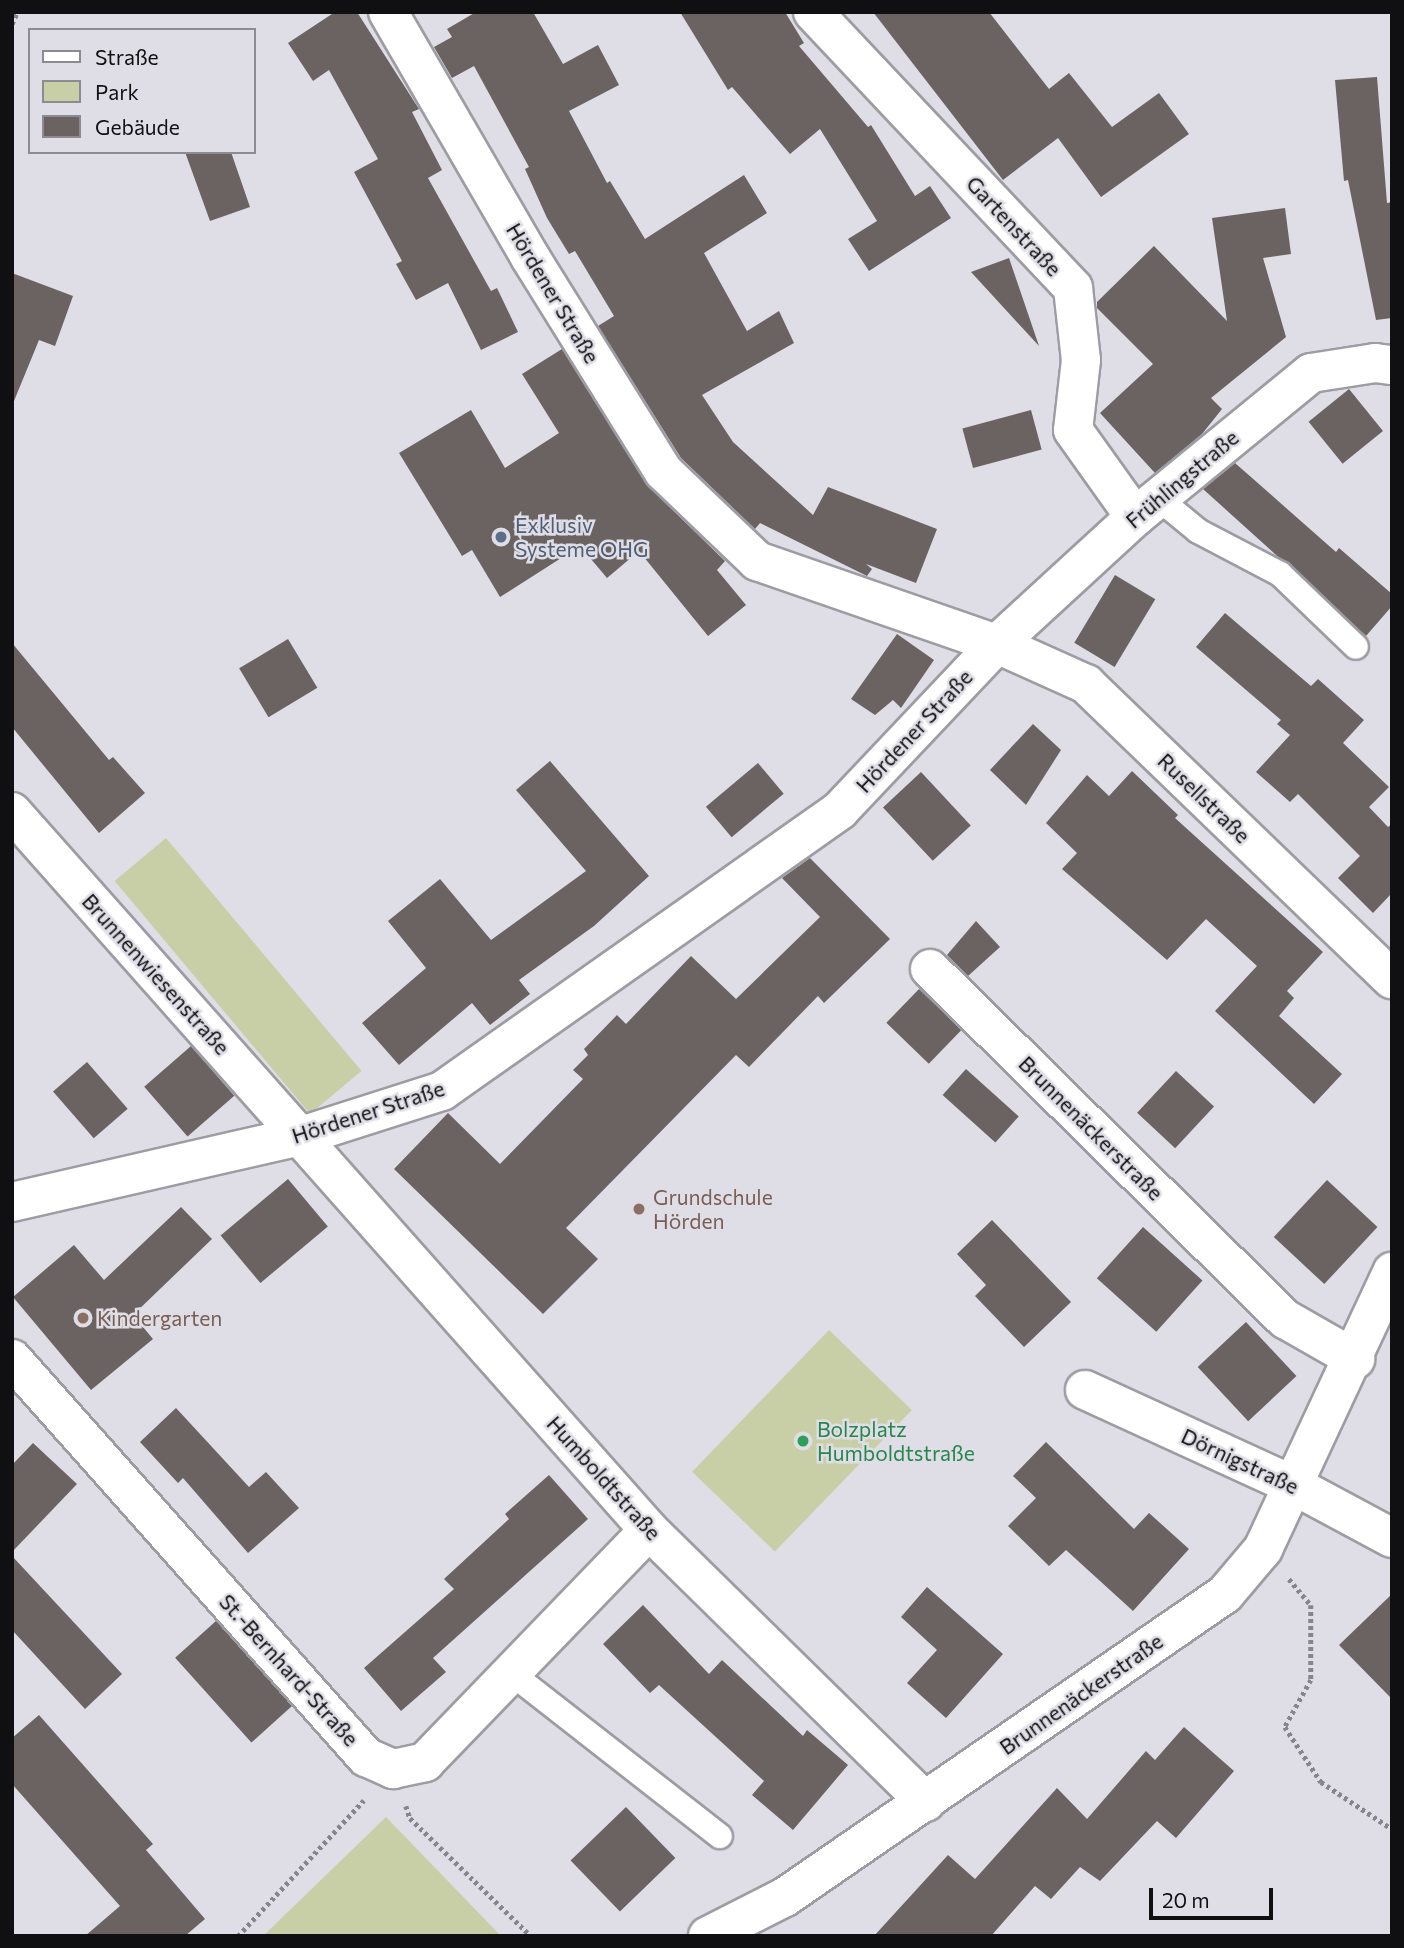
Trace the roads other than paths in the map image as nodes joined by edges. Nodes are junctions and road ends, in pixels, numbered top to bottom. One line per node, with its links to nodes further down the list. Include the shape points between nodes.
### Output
1 (388, 12): 5 (street, Hördener Straße, via 530,257 664,472 757,561)
2 (813, 12): 4 (street, Gartenstraße, via 1073,288 1081,360 1073,430)
3 (1392, 365): 4 (street, Frühlingstraße, via 1375,363 1311,373)
4 (1146, 508): 5 (street, Frühlingstraße); 6 (lane, via 1280,573)
5 (997, 644): 9 (street, Rusellstraße, via 1086,684); 10 (street, Hördener Straße, via 839,810 692,915 442,1091)
6 (1356, 647)
7 (12, 812): 10 (street, Brunnenwiesenstraße)
8 (929, 969): 14 (street, Brunnenäckerstraße, via 1285,1319)
9 (1392, 979)
10 (301, 1136): 11 (street, Hördener Straße); 17 (street, Humboldtstraße)
11 (12, 1202)
12 (1392, 1272): 14 (street, Brunnenäckerstraße)
13 (12, 1359): 19 (street, St.-Bernhard-Straße, via 366,1757 393,1769 425,1762)
14 (1355, 1359): 16 (street, Brunnenäckerstraße)
15 (1085, 1390): 16 (street, Dörnigstraße)
16 (1295, 1486): 18 (street, Dörnigstraße); 20 (street, Brunnenäckerstraße, via 1263,1549 1225,1594)
17 (649, 1530): 19 (street); 20 (street, Humboldtstraße)
18 (1392, 1538)
19 (512, 1672): 21 (lane)
20 (926, 1802): 22 (street, Brunnenäckerstraße, via 785,1897)
21 (720, 1836)
22 (708, 1936)

